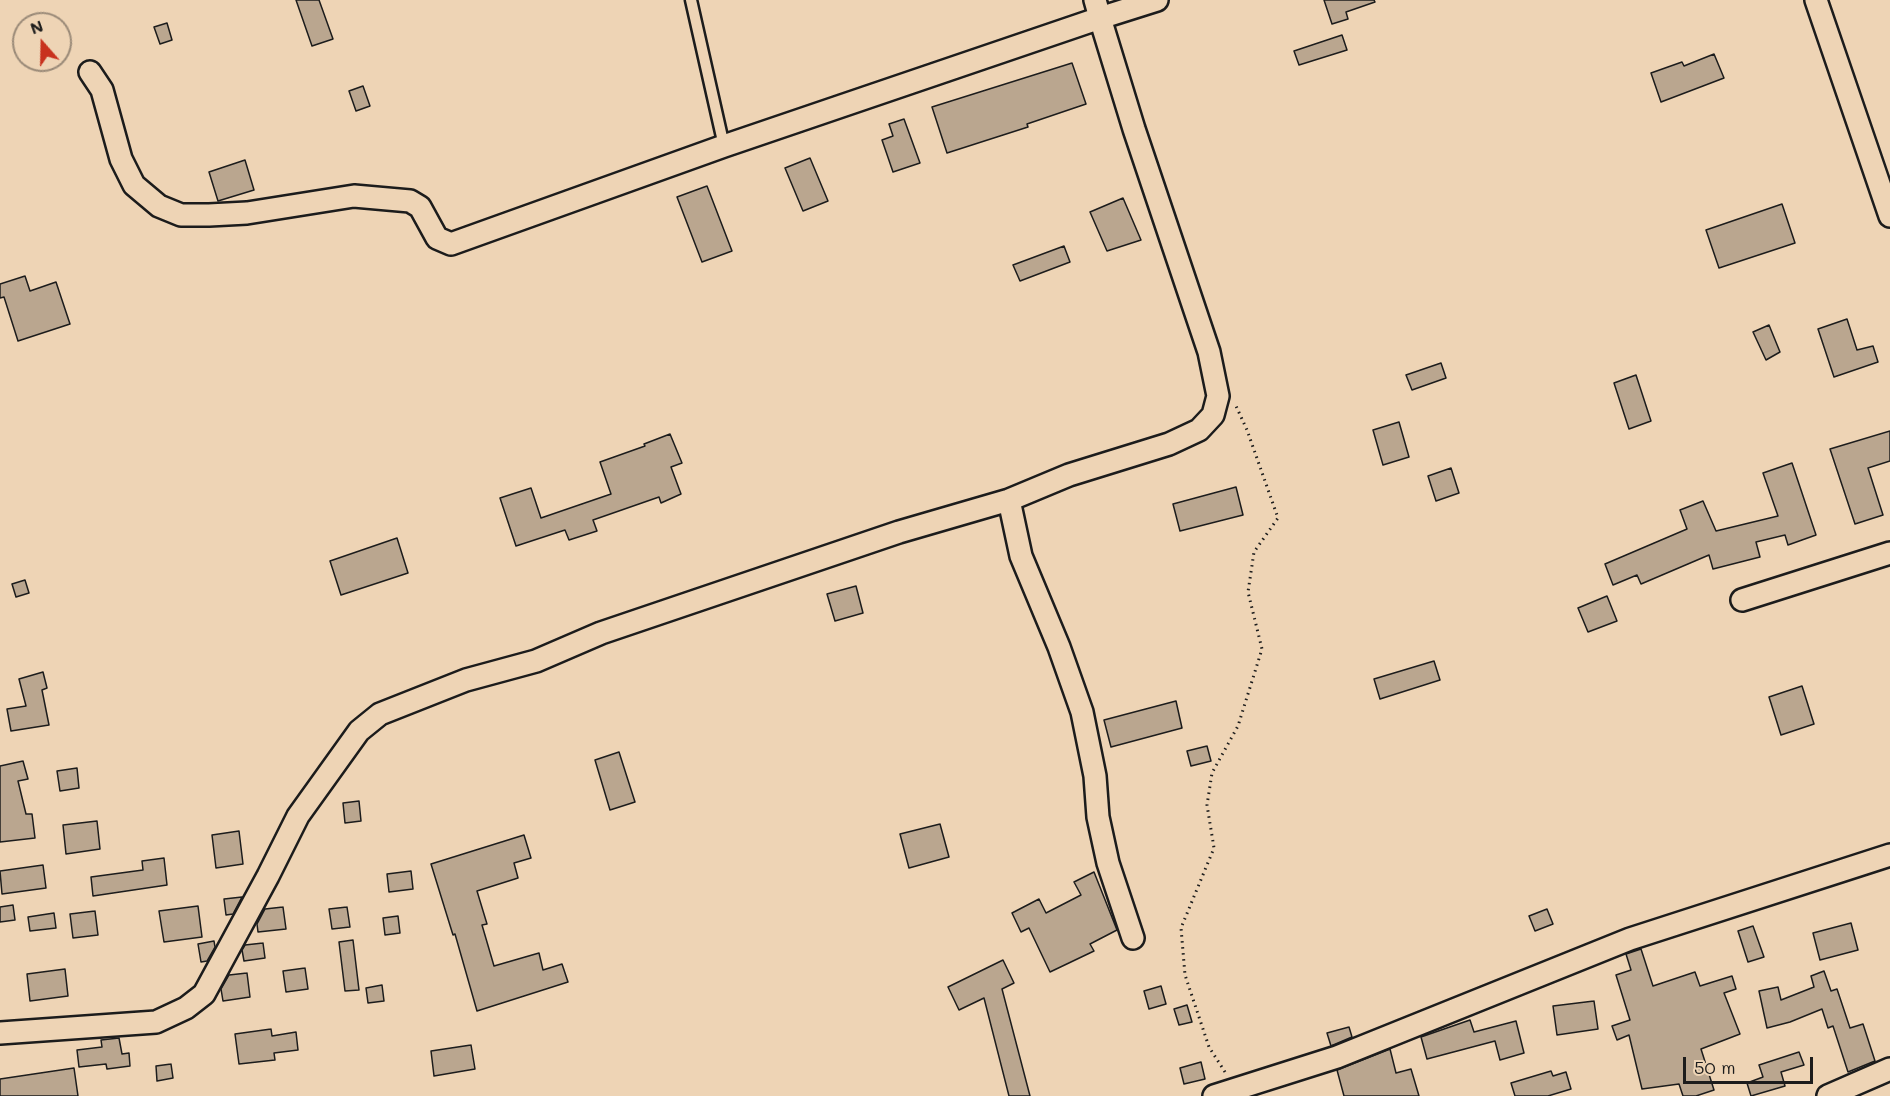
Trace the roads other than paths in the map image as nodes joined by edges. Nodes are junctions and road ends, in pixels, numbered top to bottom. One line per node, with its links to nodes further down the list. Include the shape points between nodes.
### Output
1 (691, 0): 6 (lane)
2 (1157, 0): 4 (street)
3 (1816, 0): 7 (street)
4 (1098, 9): 6 (street); 8 (street, via 1209,352 1218,396 1213,415 1189,435 1069,475)
5 (90, 72): 6 (street, via 102,90 121,159 134,185 159,206 181,215 248,213 354,196 410,201 420,207 437,238 451,244)
6 (724, 146)
7 (1890, 216)
8 (1009, 500): 12 (street, via 1021,556 1082,712 1103,840); 13 (street, via 899,532 602,633 536,661 466,681 380,714 359,731 298,816 204,994 186,1008 156,1022)
9 (1890, 553): 10 (street)
10 (1742, 600)
11 (1890, 855): 15 (street, via 1630,939 1337,1057)
12 (1133, 938)
13 (0, 1032)
14 (1890, 1069): 16 (street)
15 (1214, 1096)
16 (1828, 1096)

